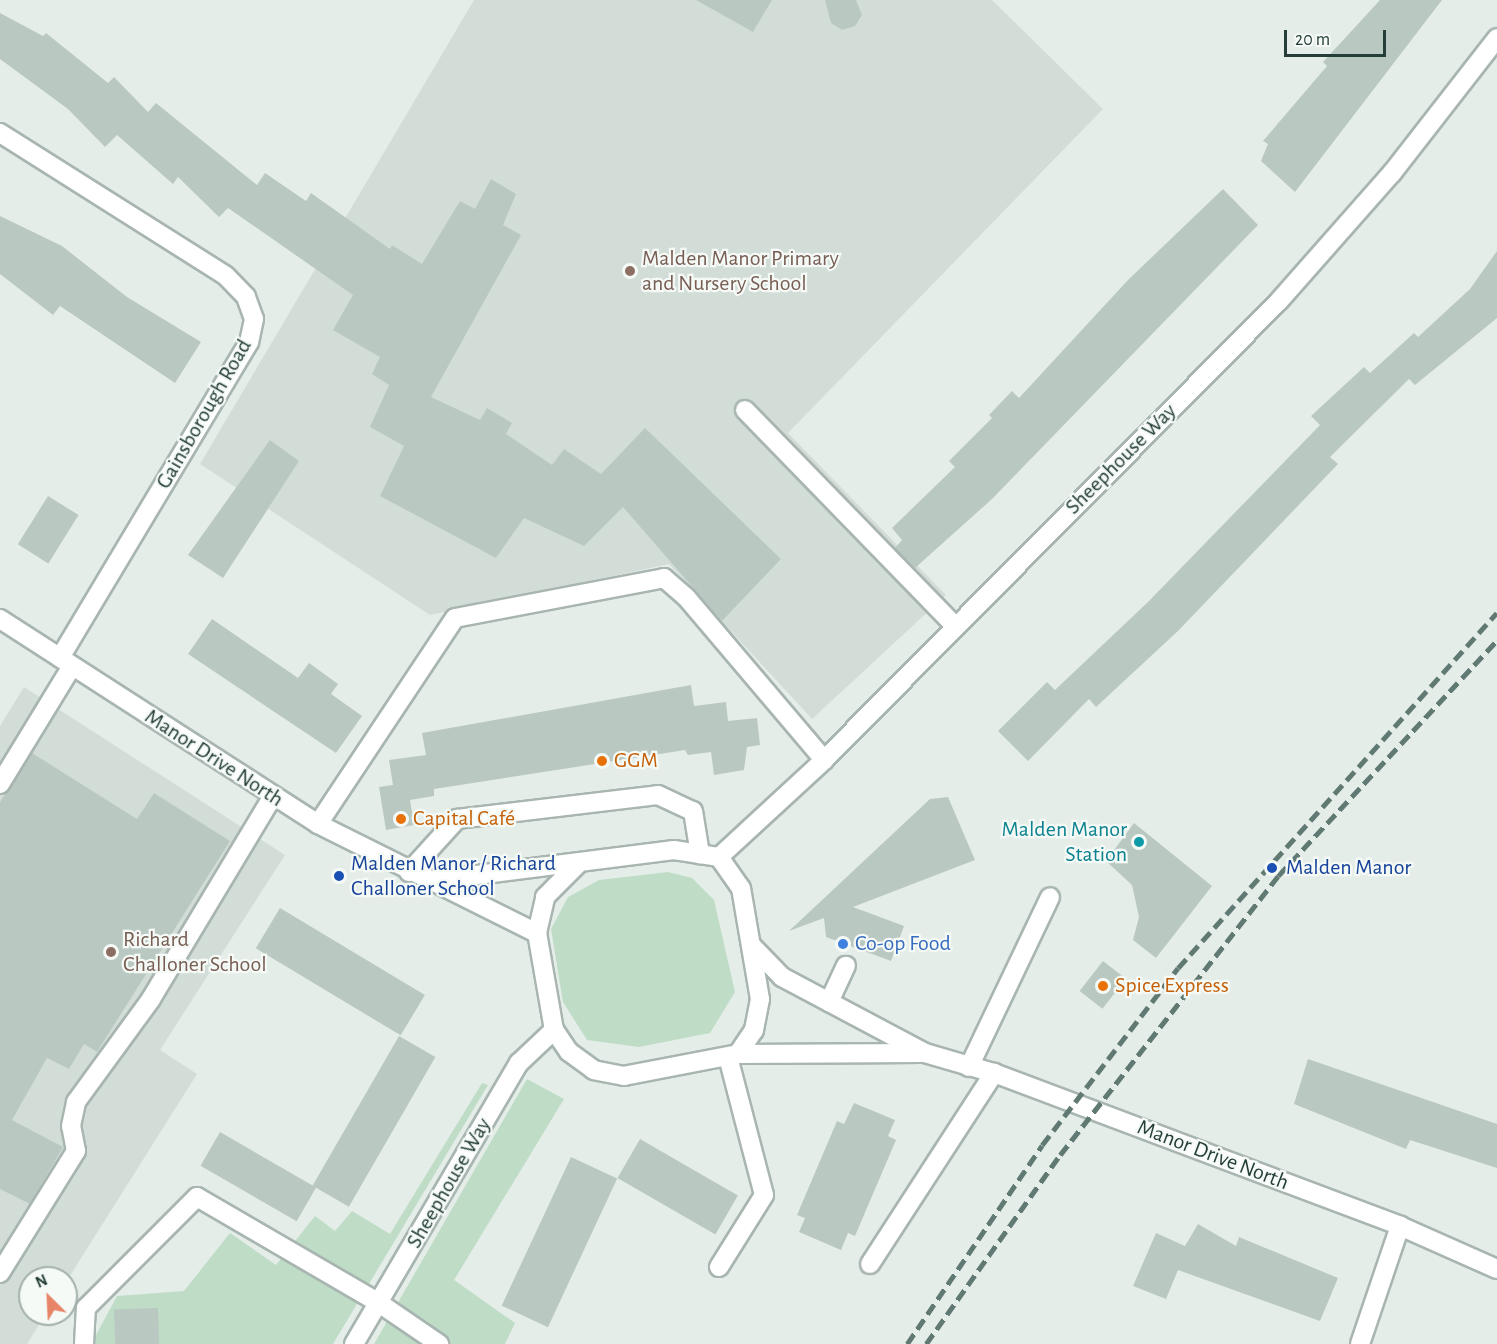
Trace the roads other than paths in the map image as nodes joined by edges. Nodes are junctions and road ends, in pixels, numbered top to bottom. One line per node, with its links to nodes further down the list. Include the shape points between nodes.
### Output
1 (1497, 38): 5 (street, Sheephouse Way, via 1321,256)
2 (0, 132): 6 (street, Gainsborough Road, via 226,276 246,297 254,319 249,342)
3 (745, 410): 5 (street)
4 (0, 620): 6 (street, Manor Drive North)
5 (954, 625): 7 (street, Sheephouse Way)
6 (66, 662): 8 (street, Gainsborough Road); 9 (street, Manor Drive North)
7 (824, 760): 10 (street, via 686,597 664,578 455,618); 12 (street, Sheephouse Way)
8 (0, 784)
9 (273, 796): 10 (street, Manor Drive North); 30 (street, via 151,999 76,1102 71,1126 76,1151)
10 (318, 825): 14 (street, Manor Drive North)
11 (700, 854): 12 (street, Manor Drive North); 13 (street, Manor Drive North, via 674,850); 14 (street, via 693,811 658,795 457,819)
12 (719, 857): 18 (street, via 741,888)
13 (577, 866): 15 (street, Manor Drive North); 17 (street, via 545,897)
14 (409, 873): 15 (street, Manor Drive North)
15 (437, 880): 17 (street, Manor Drive North)
16 (1050, 897): 24 (street)
17 (537, 933): 21 (street)
18 (751, 945): 20 (street, Manor Drive North, via 782,977); 23 (street, via 760,999 754,1030)
19 (846, 966): 20 (street)
20 (829, 1002): 22 (street, Manor Drive North)
21 (554, 1030): 23 (street, Manor Drive North, via 569,1052 594,1070 624,1076); 31 (street, Sheephouse Way, via 519,1063)
22 (925, 1053): 23 (street, Manor Drive North); 24 (street, Manor Drive North)
23 (733, 1055): 28 (street, via 764,1195)
24 (969, 1067): 25 (street, Manor Drive North)
25 (994, 1072): 26 (street, Manor Drive North); 27 (street)
26 (1400, 1226): 29 (street, Manor Drive North); 35 (street)
27 (870, 1264)
28 (719, 1266)
29 (1497, 1269)
30 (0, 1273)
31 (379, 1303): 32 (street, via 197,1197 86,1308); 33 (street, Sheephouse Way); 34 (street)
32 (84, 1344)
33 (354, 1344)
34 (438, 1344)
35 (1360, 1344)

